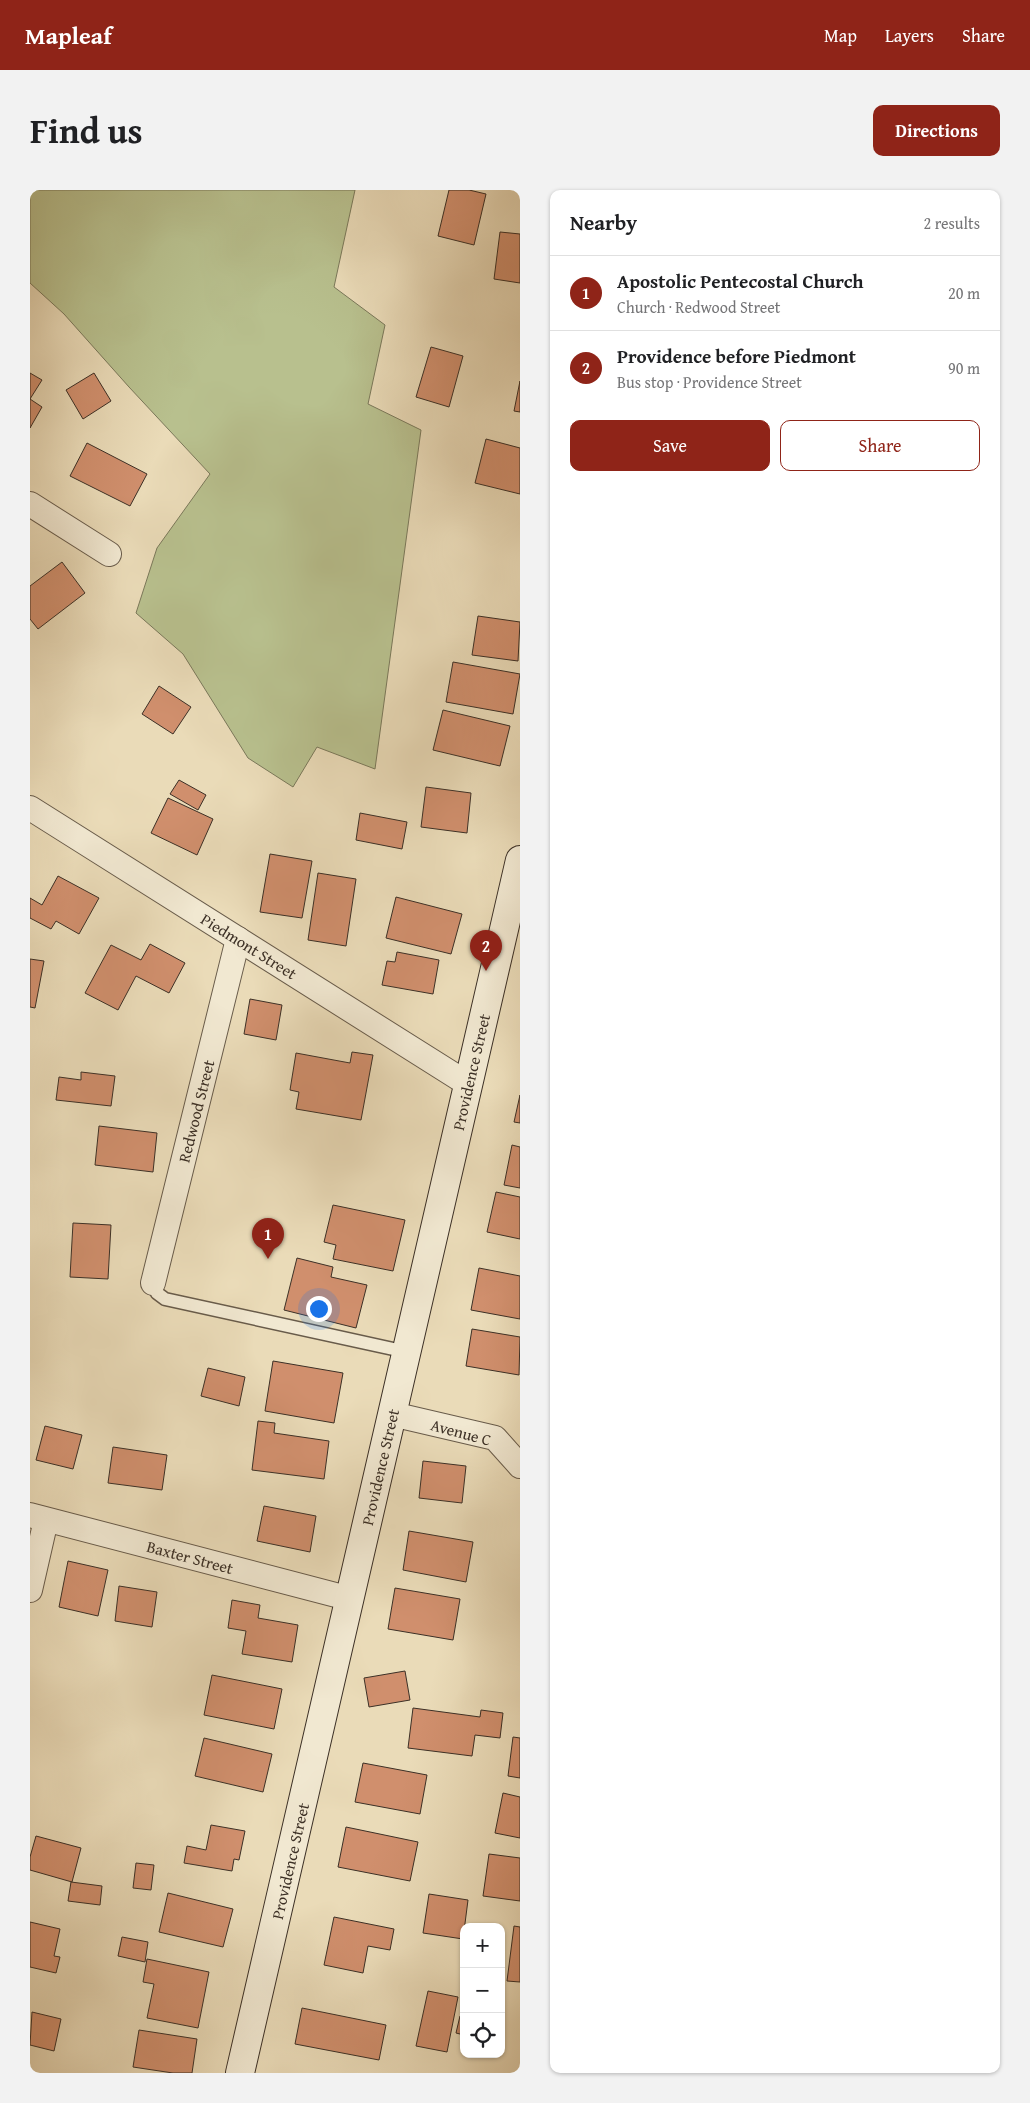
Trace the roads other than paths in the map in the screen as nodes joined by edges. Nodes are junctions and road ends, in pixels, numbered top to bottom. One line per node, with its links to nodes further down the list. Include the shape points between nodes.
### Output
1 (30, 504): 2 (street)
2 (109, 554)
3 (30, 808): 6 (street, Piedmont Street)
4 (520, 860): 5 (main road, Providence Street)
5 (516, 900): 7 (main road, Providence Street)
6 (238, 939): 7 (street, Piedmont Street); 8 (street, Redwood Street)
7 (468, 1084): 9 (main road, Providence Street)
8 (153, 1283): 9 (lane, via 157,1293 165,1299)
9 (407, 1352): 10 (main road, Providence Street)
10 (392, 1414): 11 (street, Avenue C, via 494,1438); 14 (main road, Providence Street)
11 (520, 1466)
12 (38, 1518): 13 (street); 14 (street, Baxter Street)
13 (30, 1590)
14 (351, 1599): 15 (main road, Providence Street)
15 (240, 2073)

